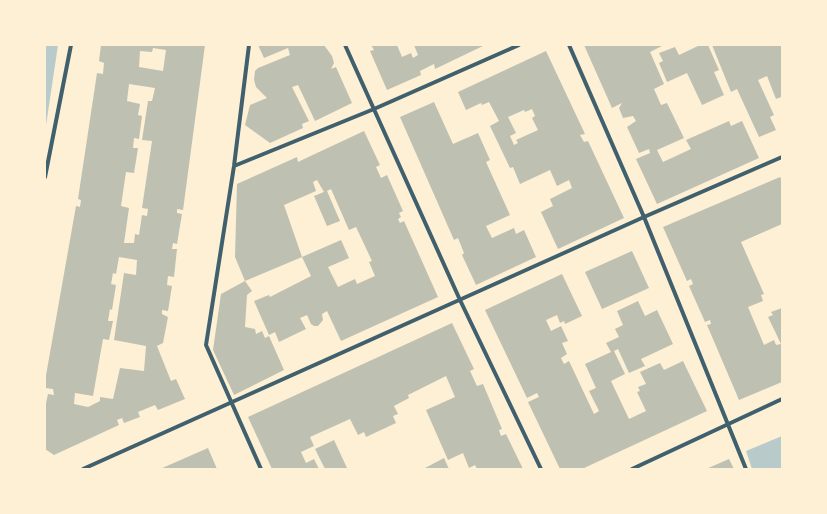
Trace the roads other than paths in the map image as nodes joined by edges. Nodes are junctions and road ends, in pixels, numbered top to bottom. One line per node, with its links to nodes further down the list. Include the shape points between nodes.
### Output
1 (71, 45): 9 (street)
2 (248, 45): 8 (street)
3 (345, 45): 6 (street)
4 (519, 45): 6 (street)
5 (569, 45): 10 (street)
6 (374, 109): 8 (street); 11 (street)
7 (782, 157): 10 (street)
8 (234, 166): 13 (street, via 206,345)
9 (45, 177)
10 (644, 217): 11 (street); 14 (street)
11 (460, 300): 13 (street); 17 (street)
12 (782, 399): 14 (street)
13 (231, 403): 15 (street); 16 (street)
14 (728, 424): 18 (street); 19 (street)
15 (84, 469)
16 (261, 469)
17 (541, 469)
18 (632, 469)
19 (746, 469)

